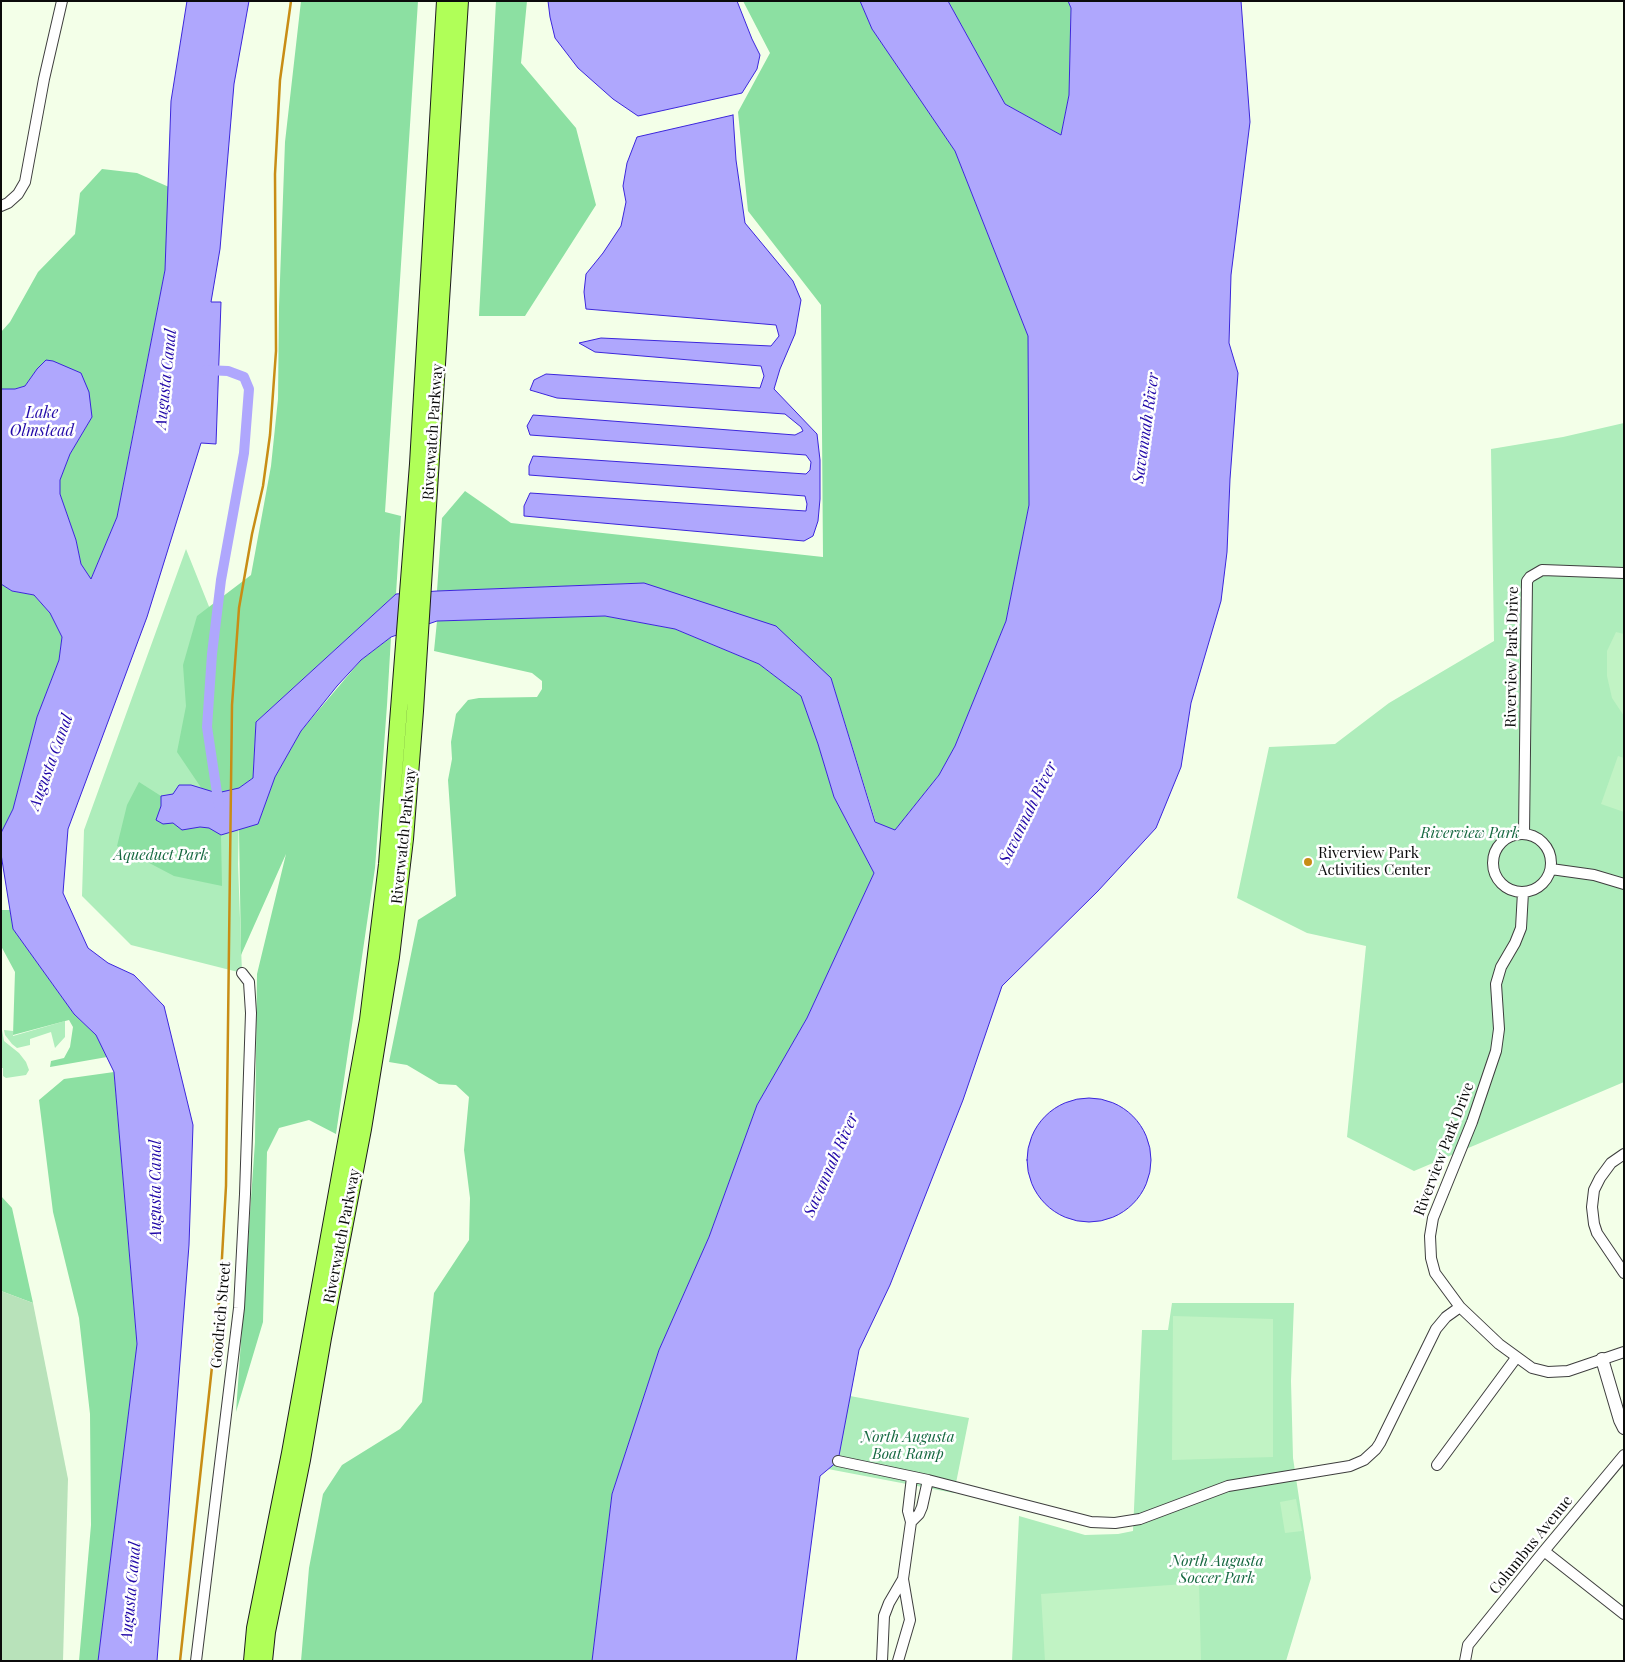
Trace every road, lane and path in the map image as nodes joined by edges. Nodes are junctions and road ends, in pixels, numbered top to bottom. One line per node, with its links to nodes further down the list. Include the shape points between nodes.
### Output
1 (62, 1): 4 (street, via 25,182 18,194)
2 (445, 1): 29 (main road, Riverwatch Parkway, via 418,464 387,864 368,1020 255,1628)
3 (460, 1): 30 (main road, Riverwatch Parkway, via 405,839 382,1020)
4 (1, 206)
5 (1624, 574): 6 (street, Riverview Park Drive, via 1542,570 1527,581)
6 (1524, 834): 7 (street, via 1542,842 1551,859); 9 (street, via 1515,834 1499,844 1492,862 1493,872 1504,887)
7 (1551, 869): 8 (street, via 1594,875); 9 (street, via 1541,885)
8 (1624, 884)
9 (1523, 892): 13 (street, Riverview Park Drive, via 1521,928 1496,984 1499,1029 1496,1051 1430,1228 1429,1248 1435,1273)
10 (242, 972): 28 (street, Goodrich Street, via 250,982 251,1013 239,1308)
11 (1624, 1154): 12 (street, via 1600,1178 1594,1190 1592,1207 1597,1233)
12 (1624, 1273)
13 (1460, 1308): 15 (street, Riverview Park Drive); 22 (street, via 1446,1316 1436,1329 1376,1449 1364,1460 1350,1466 1228,1486 1140,1519 1102,1524)
14 (1624, 1352): 16 (street, Riverview Park Drive)
15 (1516, 1358): 16 (street, Riverview Park Drive, via 1540,1371 1557,1373); 20 (street)
16 (1602, 1359): 17 (street)
17 (1624, 1428)
18 (1624, 1455): 24 (street, Columbus Avenue)
19 (838, 1461): 21 (street)
20 (1437, 1465)
21 (912, 1477): 22 (street); 23 (street, via 908,1511)
22 (928, 1480): 23 (street, via 922,1507)
23 (911, 1522): 25 (street)
24 (1544, 1551): 26 (street); 27 (street, Columbus Avenue, via 1468,1645)
25 (904, 1579): 31 (street, via 884,1616); 32 (street, via 910,1620)
26 (1624, 1614)
27 (1465, 1658)
28 (196, 1661)
29 (252, 1661)
30 (264, 1661)
31 (882, 1661)
32 (898, 1661)

